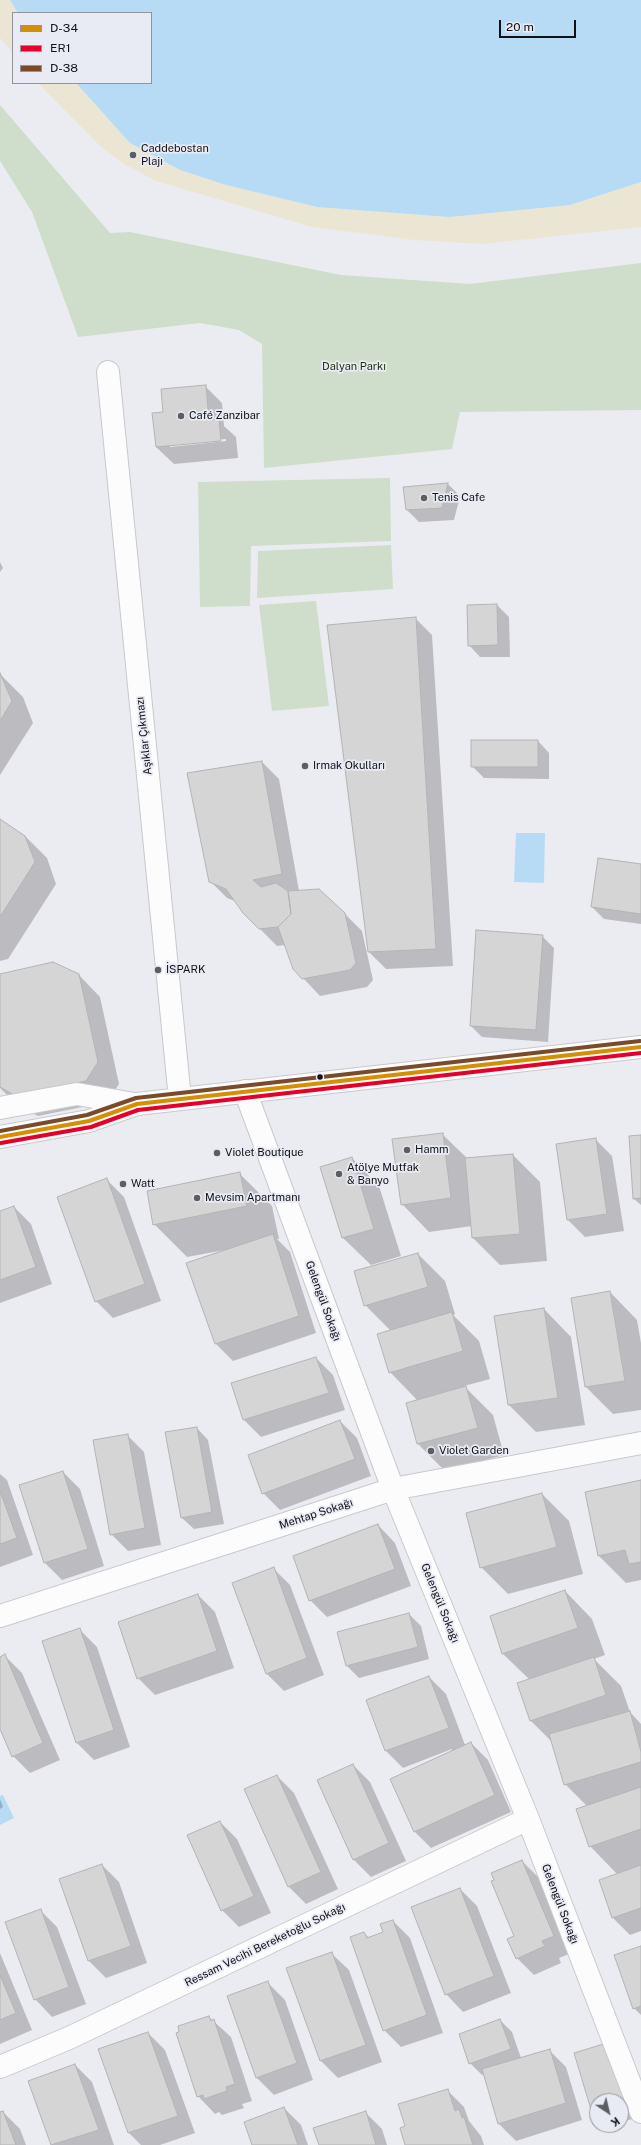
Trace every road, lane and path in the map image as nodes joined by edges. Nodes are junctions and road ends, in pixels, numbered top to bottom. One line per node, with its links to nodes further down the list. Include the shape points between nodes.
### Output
1 (108, 372): 4 (street, Aşıklar Çıkmazı)
2 (641, 1047): 3 (street)
3 (245, 1091): 4 (street); 9 (street, Gelengül Sokağı)
4 (180, 1099): 5 (street)
5 (137, 1104): 6 (street, via 77,1094); 7 (street, via 89,1121)
6 (0, 1108)
7 (0, 1138)
8 (641, 1443): 9 (street, Mehtap Sokağı)
9 (393, 1489): 10 (street, Mehtap Sokağı); 11 (street, Gelengül Sokağı)
10 (0, 1616)
11 (528, 1819): 12 (street, Ressam Vecihi Bereketoğlu Sokağı, via 69,2038); 13 (street, Gelengül Sokağı)
12 (0, 2067)
13 (641, 2112)

